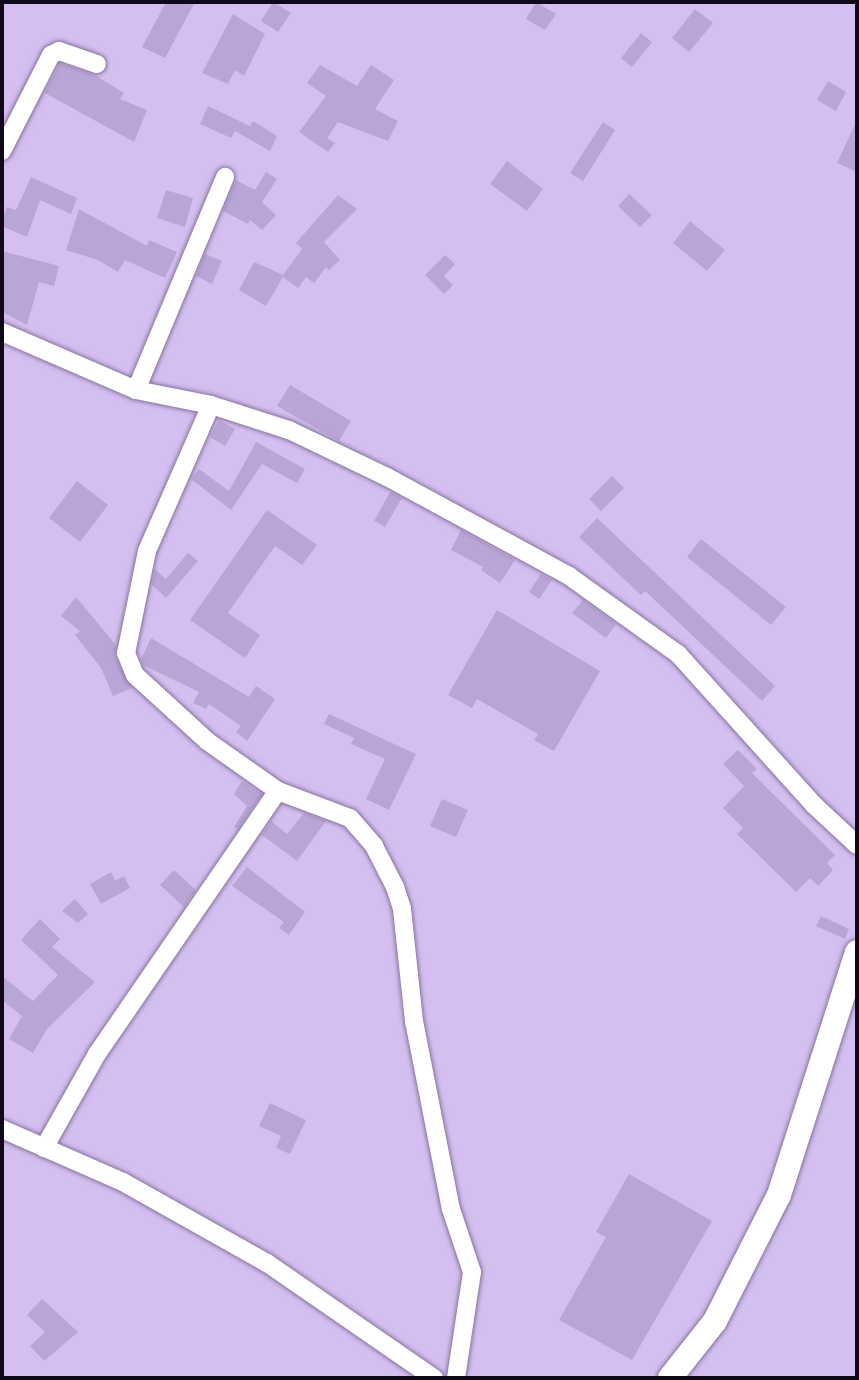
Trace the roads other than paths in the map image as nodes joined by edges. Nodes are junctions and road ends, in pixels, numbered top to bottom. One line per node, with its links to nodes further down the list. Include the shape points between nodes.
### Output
1 (97, 64): 2 (street, via 59,51 51,55)
2 (2, 151)
3 (225, 177): 5 (street)
4 (2, 332): 5 (street)
5 (136, 390): 6 (street)
6 (211, 405): 7 (street, via 146,551 126,653 135,675 187,723); 8 (street, via 289,430 387,477 628,614 678,654 814,805)
7 (278, 791): 11 (street, via 97,1054); 13 (street, via 350,818 374,846 402,909 414,1021 451,1209 472,1272)
8 (857, 845)
9 (857, 952): 14 (street, via 779,1195 715,1321)
10 (2, 1129): 11 (street)
11 (44, 1148): 12 (street, via 123,1182 267,1263)
12 (434, 1378)
13 (456, 1378)
14 (670, 1378)

